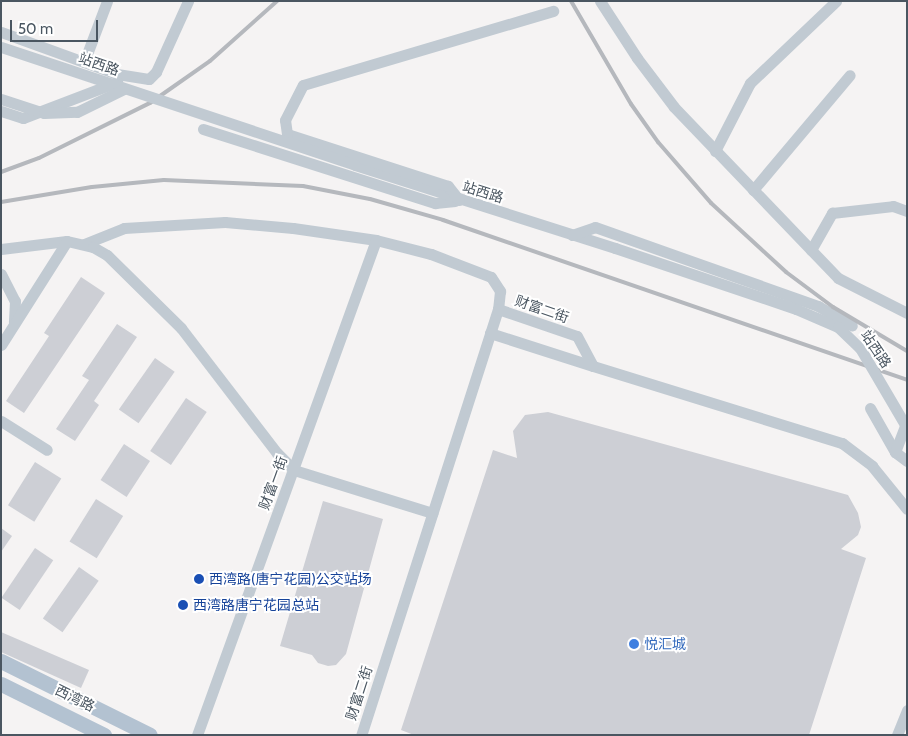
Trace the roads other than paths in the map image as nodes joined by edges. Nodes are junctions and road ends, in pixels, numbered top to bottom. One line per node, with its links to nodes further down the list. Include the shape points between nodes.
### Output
1 (106, 1): 8 (street)
2 (188, 1): 10 (street, via 156,72 149,79)
3 (600, 1): 15 (street, via 674,107)
4 (836, 1): 15 (street, via 750,83)
5 (553, 11): 17 (street, via 303,85 285,120 287,134 448,186)
6 (1, 32): 8 (street)
7 (1, 47): 11 (street, 站西路, bridge)
8 (84, 62): 10 (street)
9 (850, 75): 16 (street)
10 (133, 76): 13 (street, via 23,118)
11 (124, 89): 12 (street, bridge, via 77,112 44,113); 17 (street, 站西路, bridge)
12 (1, 99)
13 (1, 111)
14 (203, 130): 17 (street, via 434,203)
15 (716, 151): 16 (street)
16 (753, 190): 24 (street)
17 (459, 200): 19 (street, 站西路)
18 (907, 211): 24 (street, via 893,206 832,213)
19 (572, 234): 29 (street, via 595,227 818,306); 36 (street, 站西路, bridge, via 796,309 838,327 860,348)
20 (376, 240): 22 (street, via 225,222 124,228); 26 (street, via 431,254 491,277 500,291); 40 (street, 财富一街)
21 (67, 241): 22 (street); 23 (street); 28 (street)
22 (84, 244): 40 (street, via 107,255 156,301 206,357 277,453)
23 (1, 249)
24 (811, 250): 27 (street, via 838,278)
25 (1, 274): 28 (street, via 15,302)
26 (498, 309): 30 (street, 财富二街); 32 (street, 财富二街, via 577,336)
27 (906, 310)
28 (13, 326): 31 (street)
29 (852, 326)
30 (490, 333): 32 (street); 42 (street, 财富二街)
31 (1, 345)
32 (593, 366): 41 (street, via 830,438 872,466)
33 (870, 408): 38 (street)
34 (1, 420): 37 (street)
35 (907, 421): 38 (street)
36 (907, 428)
37 (47, 450)
38 (895, 452): 39 (street)
39 (907, 461)
40 (294, 470): 42 (street); 48 (street, 财富一街)
41 (907, 509)
42 (432, 513): 49 (street, 财富二街)
43 (1, 661): 47 (main road, 西湾路)
44 (1, 684): 46 (main road, 西湾路)
45 (907, 710): 50 (street)
46 (104, 735)
47 (150, 735)
48 (197, 735)
49 (362, 735)
50 (897, 735)

